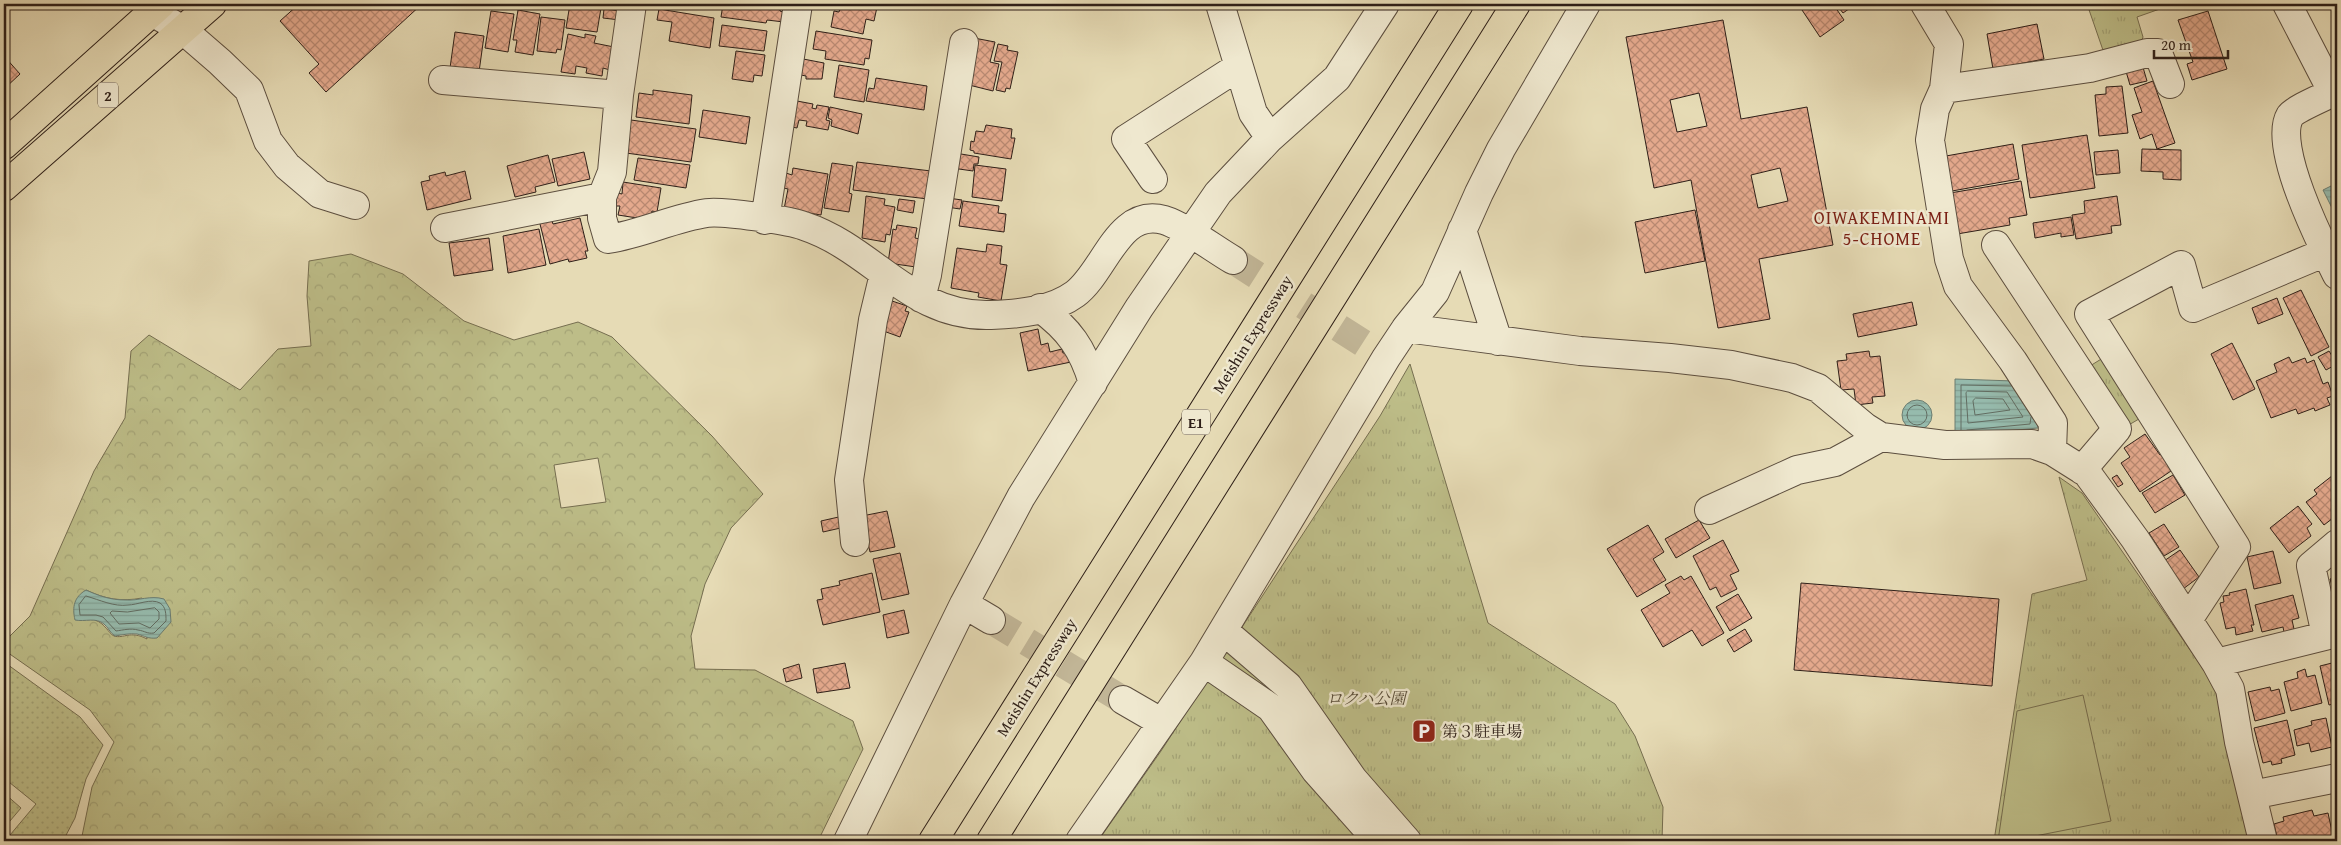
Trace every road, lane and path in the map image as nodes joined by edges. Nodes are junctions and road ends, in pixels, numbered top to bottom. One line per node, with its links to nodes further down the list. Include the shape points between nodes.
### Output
1 (212, 4): 12 (main road, 2)
2 (632, 4): 19 (street)
3 (798, 4): 26 (street)
4 (1220, 4): 14 (street)
5 (1385, 4): 20 (street, via 1338,78)
6 (1459, 4): 57 (main road, Meishin Expressway / E1)
7 (1516, 4): 58 (main road)
8 (1586, 4): 28 (street, via 1501,149)
9 (1925, 4): 17 (street, via 1949,44)
10 (2287, 4): 18 (street)
11 (154, 6): 12 (street); 21 (main road, 2)
12 (183, 30): 23 (main road, 2); 25 (street, via 249,90 268,142 287,166 320,194)
13 (964, 43): 34 (street)
14 (1238, 67): 20 (street, via 1253,113); 22 (street, via 1126,139)
15 (443, 80): 19 (street)
16 (2170, 84): 17 (street, via 2158,53 2090,68)
17 (1944, 89): 40 (street, via 1934,109 1930,140 1949,259 1958,286 2053,422)
18 (2335, 91): 32 (street, via 2292,114 2286,125 2295,182)
19 (619, 96): 24 (street, via 612,172)
20 (1270, 138): 29 (street, via 1218,193)
21 (4, 145)
22 (1153, 179)
23 (4, 187)
24 (602, 197): 26 (street, via 602,218 608,238 708,213); 27 (street)
25 (355, 205)
26 (765, 220): 33 (street, via 802,225 824,233 851,248)
27 (445, 228)
28 (1462, 230): 36 (street, via 1435,292); 37 (street)
29 (1191, 235): 31 (street); 35 (street, via 1165,220 1136,221 1122,232 1084,287 1060,303); 38 (street, via 1139,308)
30 (1996, 245): 41 (street, via 2118,429)
31 (1233, 260)
32 (2332, 263): 47 (street, via 2193,308 2181,265 2089,314 2236,546)
33 (884, 274): 34 (street); 43 (street, via 873,320 849,480)
34 (921, 298): 35 (street, via 956,313 990,315)
35 (1040, 308): 38 (street, via 1061,324 1077,344)
36 (1406, 328): 37 (street); 48 (street)
37 (1498, 341): 39 (street, via 1700,361 1792,378 1818,388)
38 (1093, 384): 45 (street, via 1021,496)
39 (1880, 437): 40 (street, via 1945,445 2032,444); 42 (street, via 1835,462 1798,470)
40 (2052, 451): 41 (street)
41 (2082, 470): 47 (street, via 2110,502)
42 (1709, 510)
43 (855, 542)
44 (2337, 544): 49 (street, via 2311,566)
45 (964, 604): 46 (street); 56 (street)
46 (992, 620)
47 (2188, 620): 51 (street)
48 (1224, 631): 50 (street); 61 (street, via 1288,686 1353,779)
49 (2331, 634): 51 (street)
50 (1204, 662): 53 (street); 60 (street, via 1270,708 1316,771)
51 (2216, 663): 55 (street, via 2230,689)
52 (1123, 700): 53 (street)
53 (1161, 722): 59 (street)
54 (2337, 778): 55 (street)
55 (2252, 796): 62 (street)
56 (848, 841)
57 (933, 841)
58 (991, 841)
59 (1080, 841)
60 (1378, 841)
61 (1407, 841)
62 (2263, 841)

